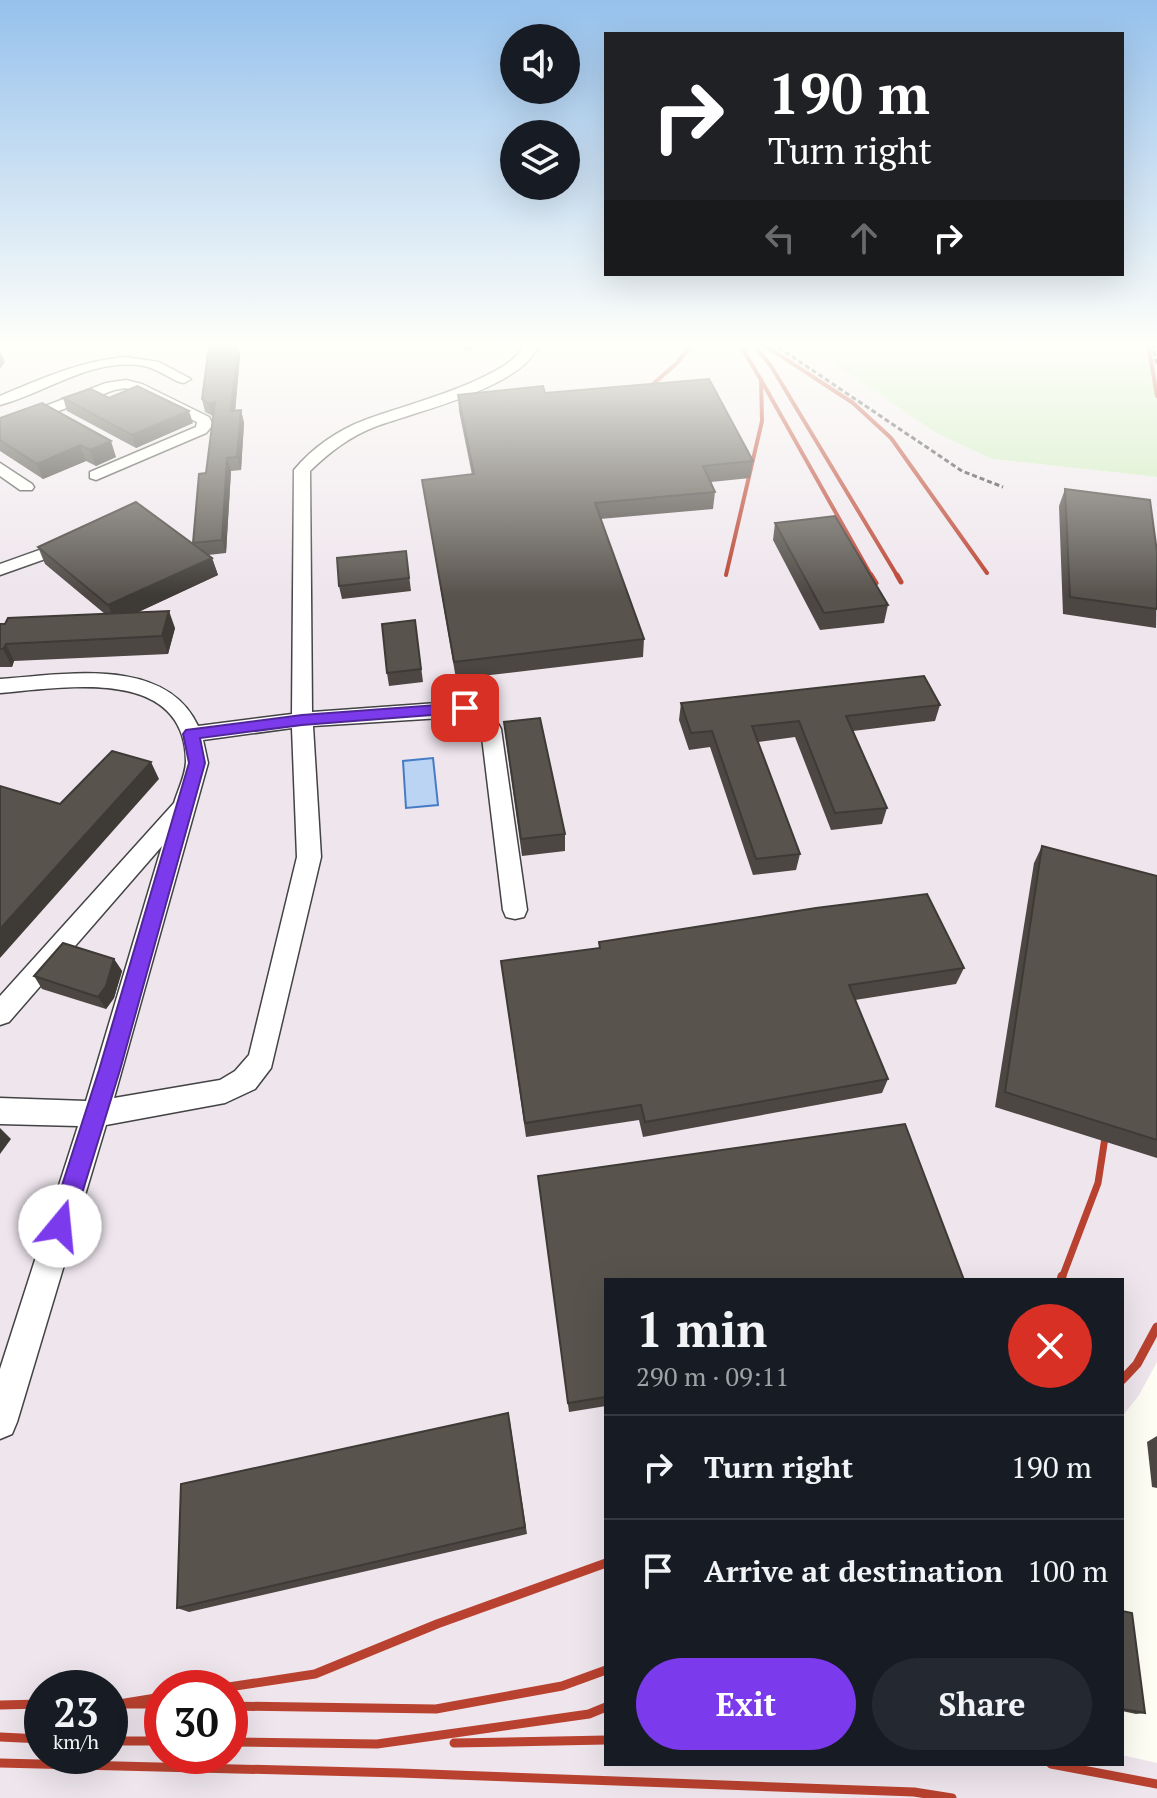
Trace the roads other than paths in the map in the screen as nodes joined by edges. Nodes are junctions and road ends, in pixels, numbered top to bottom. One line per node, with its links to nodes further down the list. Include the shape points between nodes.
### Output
1 (203, 427): 4 (street, via 130,454)
2 (362, 427): 9 (street, via 331,443 302,470)
3 (0, 468): 5 (street)
4 (96, 475)
5 (26, 487)
6 (90, 535): 7 (street)
7 (0, 570)
8 (0, 686): 10 (street, via 109,680 149,690 175,707)
9 (302, 720): 10 (street); 12 (street, via 481,711 491,729); 15 (street, via 309,857 261,1060 245,1080 225,1091)
10 (191, 734): 11 (street, via 197,763)
11 (185, 804): 13 (street); 15 (street)
12 (515, 910)
13 (0, 1014)
14 (0, 1111): 15 (street)
15 (95, 1114): 16 (street)
16 (0, 1422)

